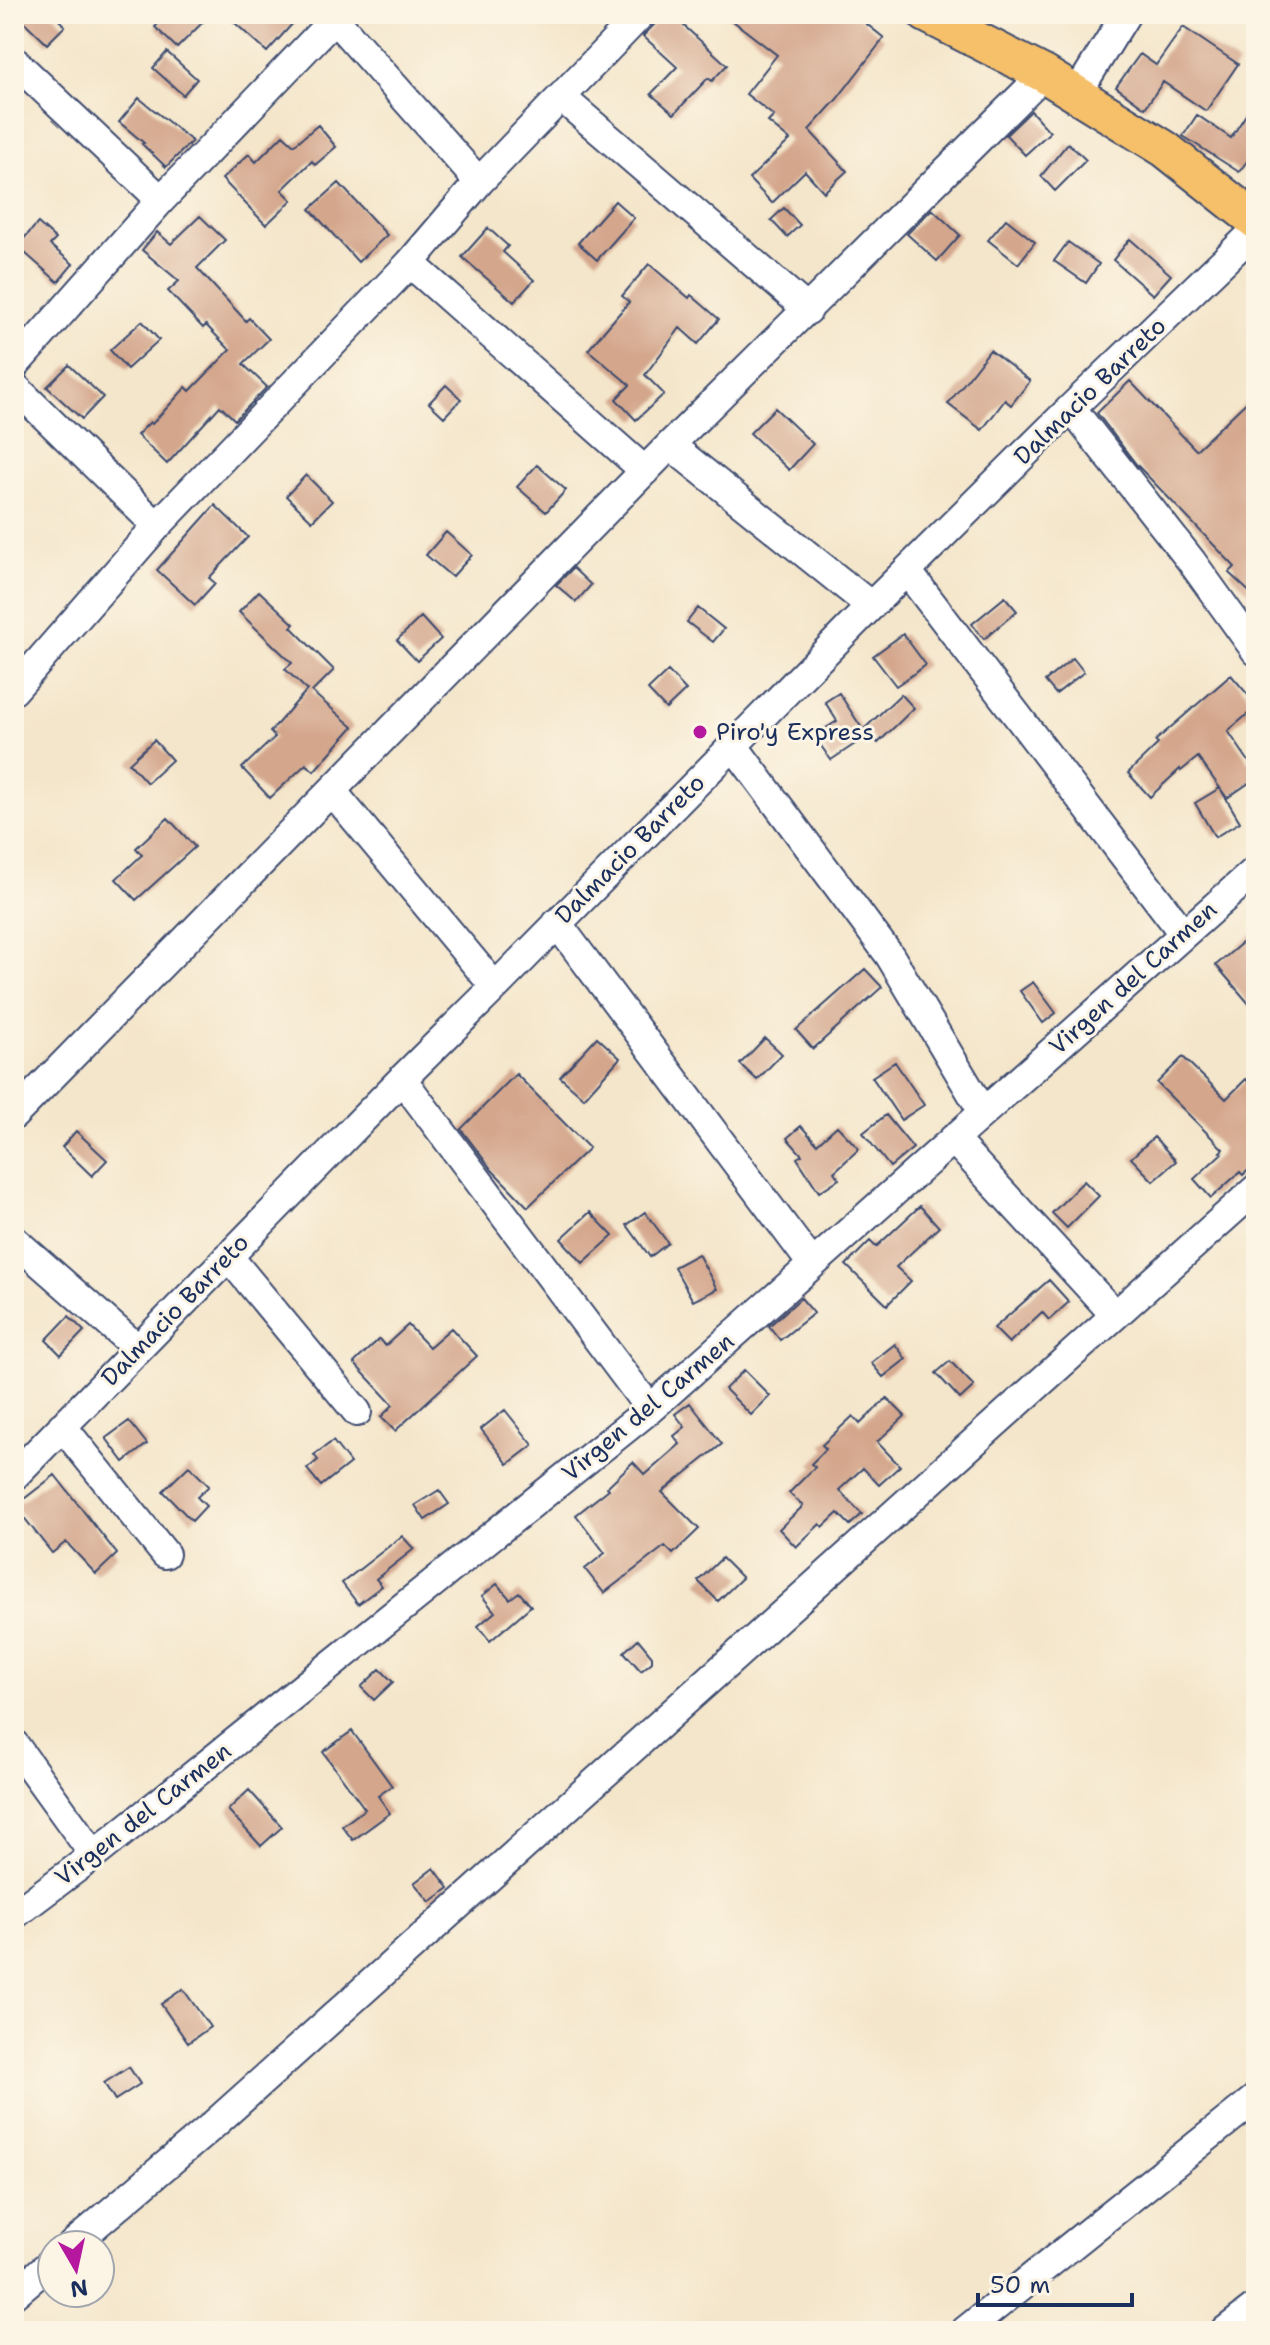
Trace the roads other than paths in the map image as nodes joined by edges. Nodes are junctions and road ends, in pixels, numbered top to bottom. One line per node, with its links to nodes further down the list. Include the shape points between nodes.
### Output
1 (641, 14): 8 (street)
2 (926, 14): 6 (main road)
3 (1126, 14): 7 (street)
4 (335, 15): 9 (street); 10 (street)
5 (14, 61): 10 (street)
6 (1044, 74): 7 (main road); 14 (street)
7 (1076, 95): 11 (main road, via 1165,149)
8 (561, 97): 9 (street); 14 (street)
9 (479, 182): 13 (street)
10 (161, 200): 15 (street)
11 (1256, 221)
12 (1256, 230): 17 (street, Dalmacio Barreto)
13 (410, 263): 19 (street); 20 (street)
14 (808, 310): 18 (street)
15 (14, 366)
16 (14, 386): 20 (street)
17 (1071, 408): 21 (street, Dalmacio Barreto); 23 (street)
18 (670, 445): 19 (street); 22 (street)
19 (645, 471): 26 (street)
20 (157, 526): 24 (street)
21 (907, 571): 22 (street, Dalmacio Barreto); 29 (street)
22 (871, 606): 25 (street, Dalmacio Barreto)
23 (1256, 651)
24 (14, 690)
25 (733, 745): 28 (street, Dalmacio Barreto); 32 (street, via 890,956)
26 (332, 791): 30 (street); 33 (street)
27 (1256, 870): 29 (street, Virgen del Carmen)
28 (557, 923): 30 (street, Dalmacio Barreto); 38 (street)
29 (1183, 933): 32 (street, Virgen del Carmen)
30 (495, 987): 31 (street, Dalmacio Barreto)
31 (402, 1079): 37 (street, Dalmacio Barreto); 41 (street)
32 (983, 1112): 34 (street, Virgen del Carmen)
33 (14, 1115)
34 (953, 1139): 38 (street, Virgen del Carmen); 39 (street)
35 (1256, 1189): 39 (street)
36 (14, 1240): 40 (street)
37 (228, 1256): 40 (street, Dalmacio Barreto); 42 (street)
38 (812, 1264): 41 (street, Virgen del Carmen)
39 (1115, 1315): 50 (street)
40 (137, 1348): 43 (street, Dalmacio Barreto)
41 (650, 1409): 47 (street, Virgen del Carmen)
42 (357, 1412)
43 (62, 1426): 44 (street, Dalmacio Barreto); 45 (street)
44 (14, 1476)
45 (165, 1554)
46 (14, 1744): 47 (street)
47 (94, 1855): 48 (street, Virgen del Carmen)
48 (14, 1915)
49 (1256, 2098): 54 (street)
50 (91, 2229)
51 (36, 2275): 52 (street)
52 (14, 2294)
53 (1256, 2307): 55 (street)
54 (965, 2331)
55 (1225, 2331)

